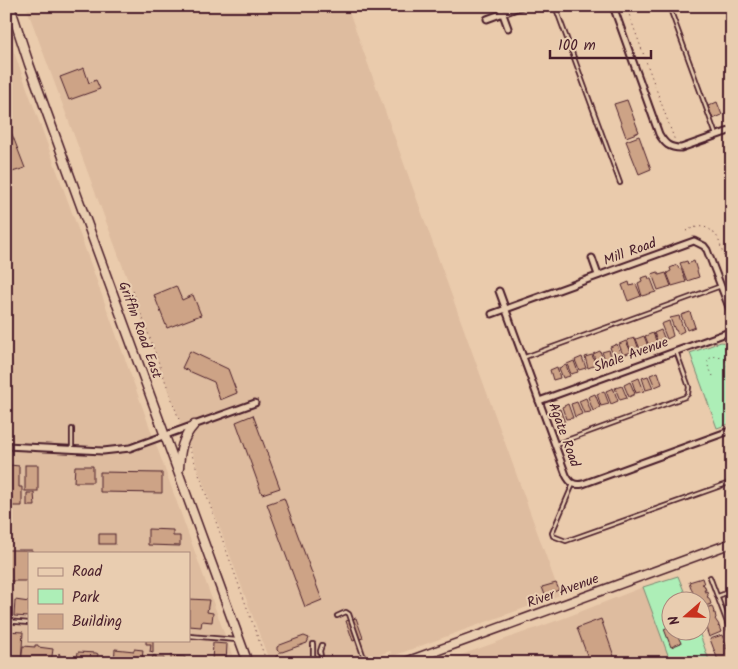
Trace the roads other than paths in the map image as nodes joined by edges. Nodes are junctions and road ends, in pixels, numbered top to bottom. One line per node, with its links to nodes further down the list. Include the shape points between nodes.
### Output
1 (10, 6): 28 (main road, Griffin Road East)
2 (500, 6): 7 (street)
3 (522, 6): 7 (street)
4 (555, 6): 12 (lane)
5 (613, 6): 11 (street, via 663,140 671,147 681,148)
6 (669, 6): 11 (lane)
7 (503, 13): 8 (street); 9 (street)
8 (487, 19)
9 (508, 28)
10 (732, 130): 11 (street)
11 (716, 135)
12 (620, 183)
13 (592, 258): 14 (street)
14 (598, 275): 15 (street, Mill Road, via 694,241 707,250); 17 (street, Mill Road)
15 (721, 286): 19 (street, Mill Road); 22 (lane)
16 (499, 291): 17 (street, Agate Road)
17 (505, 309): 18 (street, Mill Road); 22 (street, Agate Road)
18 (492, 314)
19 (732, 315)
20 (732, 331): 21 (street, Shale Avenue)
21 (676, 351): 23 (street, Shale Avenue); 29 (lane, via 689,387 685,397)
22 (523, 358): 23 (street, Agate Road)
23 (539, 401): 29 (street, Agate Road)
24 (255, 403): 25 (street)
25 (194, 425): 28 (street); 32 (main road, via 182,445)
26 (72, 429): 31 (lane)
27 (732, 430): 34 (street, Agate Road, via 583,484)
28 (166, 436): 31 (street, via 130,448); 32 (main road, Griffin Road East)
29 (555, 445): 34 (street, Agate Road, via 566,475)
30 (6, 446): 31 (street)
31 (72, 450)
32 (179, 472): 44 (main road, Griffin Road East)
33 (732, 482): 34 (lane, via 566,541 553,536 552,532)
34 (573, 484)
35 (732, 543): 53 (main road, River Avenue)
36 (710, 577): 38 (lane)
37 (732, 591): 38 (lane)
38 (718, 596): 43 (lane)
39 (337, 616): 52 (lane, via 349,614 363,655)
40 (6, 621): 41 (lane)
41 (28, 623)
42 (190, 636): 44 (lane)
43 (732, 636)
44 (240, 641): 48 (main road, Griffin Road East)
45 (313, 644): 50 (lane)
46 (322, 645): 51 (lane)
47 (278, 658): 49 (lane)
48 (248, 663)
49 (280, 663)
50 (316, 663)
51 (322, 663)
52 (353, 663)
53 (403, 663)

